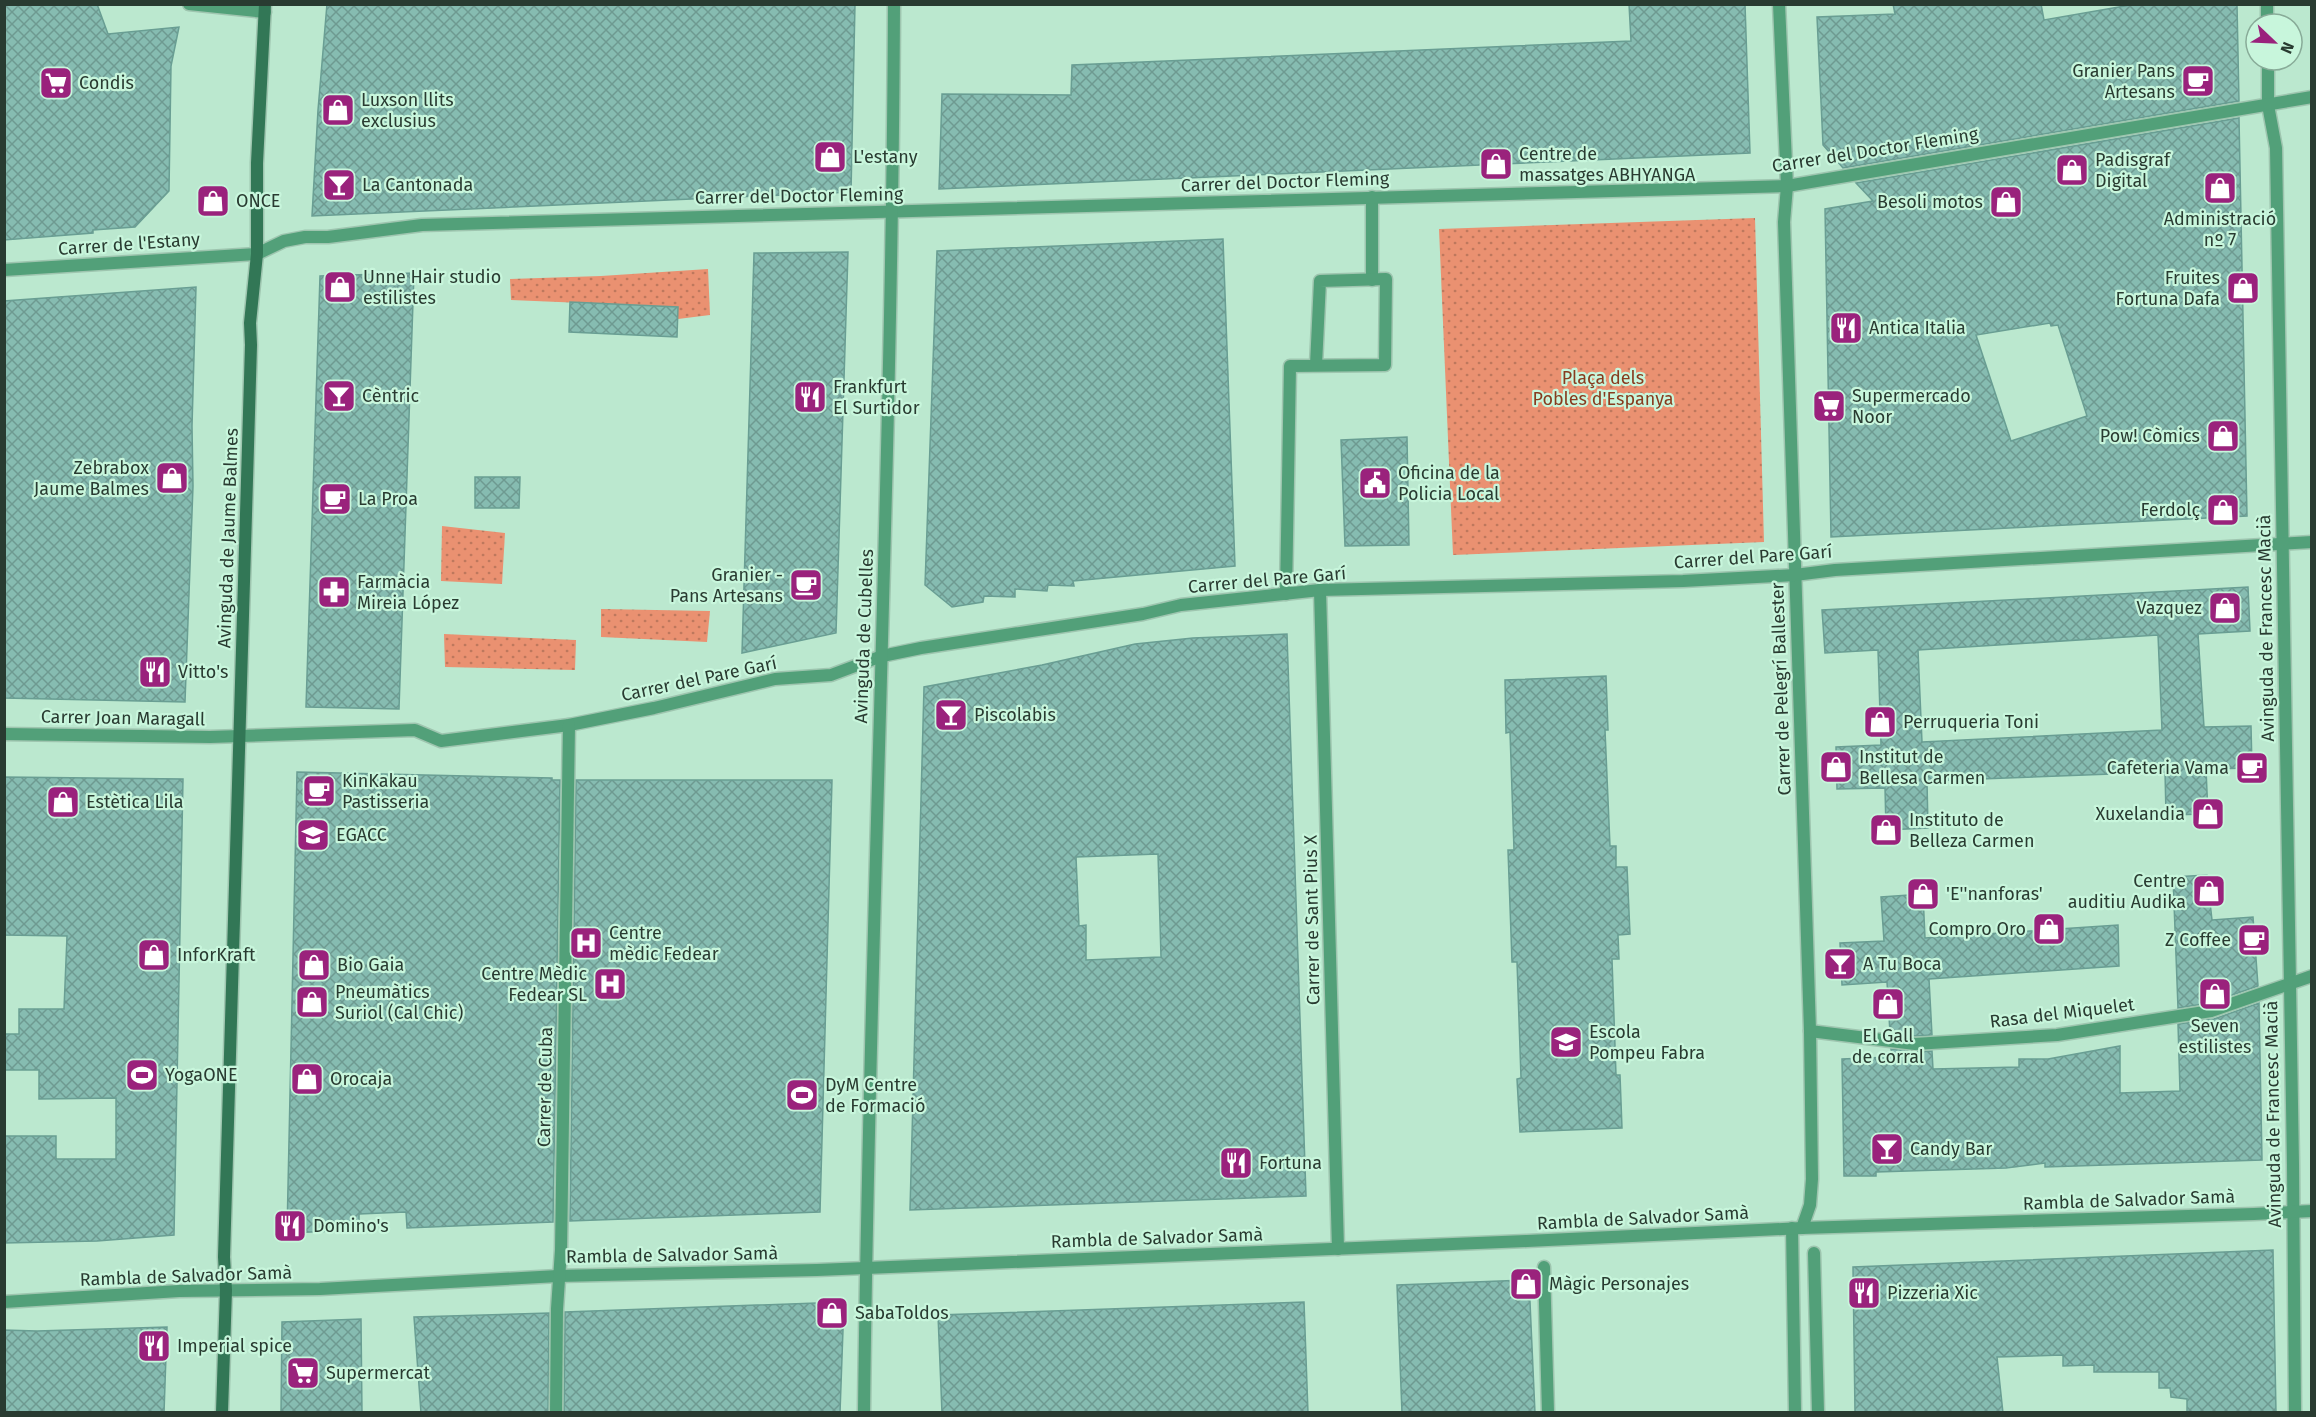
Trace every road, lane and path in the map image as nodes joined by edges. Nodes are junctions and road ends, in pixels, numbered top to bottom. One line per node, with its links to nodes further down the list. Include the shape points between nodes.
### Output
1 (189, 4): 4 (street)
2 (894, 4): 10 (street, Avinguda de Cubelles)
3 (1779, 4): 8 (street, Carrer de Pelegrí Ballester)
4 (265, 8): 11 (street, Avinguda de Jaume Balmes)
5 (2268, 72): 7 (street, Avinguda de Francesc Macià)
6 (2312, 97): 7 (street, Carrer del Doctor Fleming)
7 (2268, 105): 8 (street, Carrer del Doctor Fleming); 16 (street, Avinguda de Francesc Macià, via 2276,148)
8 (1787, 186): 9 (street, Carrer del Doctor Fleming); 17 (street, Carrer de Pelegrí Ballester, via 1784,222)
9 (1372, 197): 10 (street, Carrer del Doctor Fleming); 13 (street)
10 (893, 212): 11 (street, Carrer del Doctor Fleming, via 422,225 305,237 284,241); 20 (street, Avinguda de Cubelles)
11 (256, 254): 12 (street, Carrer de l'Estany); 23 (street, Avinguda de Jaume Balmes, via 249,323)
12 (4, 270)
13 (1372, 280): 14 (street, via 1320,281); 14 (street, via 1386,279 1384,365)
14 (1316, 366): 19 (street, via 1290,366)
15 (2312, 542): 16 (street, Carrer del Pare Garí)
16 (2282, 544): 17 (street, Carrer del Pare Garí); 25 (street, Avinguda de Francesc Macià)
17 (1796, 575): 18 (street, Carrer del Pare Garí); 26 (street, Carrer de Pelegrí Ballester)
18 (1320, 590): 19 (street, Carrer del Pare Garí); 30 (street, Carrer de Sant Pius X)
19 (1286, 594): 20 (street, Carrer del Pare Garí, via 1181,605)
20 (882, 656): 21 (street, Carrer del Pare Garí, via 831,675 775,679); 33 (street, Avinguda de Cubelles)
21 (569, 725): 23 (street, Carrer del Pare Garí, via 441,741 415,730); 34 (street, Carrer de Cuba)
22 (4, 734): 23 (street, Carrer Joan Maragall)
23 (240, 736): 35 (street, Avinguda de Jaume Balmes)
24 (2312, 975): 25 (street, Rasa del Miquelet)
25 (2290, 982): 26 (street, Rasa del Miquelet, via 2211,1011 2057,1035 1915,1044); 27 (street, Avinguda de Francesc Macià)
26 (1810, 1031): 29 (street, Carrer de Pelegrí Ballester, via 1812,1179 1810,1205)
27 (2293, 1211): 28 (street, Rambla de Salvador Samà); 29 (street, Rambla de Salvador Samà); 43 (street, Avinguda de Francesc Macià)
28 (2312, 1211)
29 (1797, 1228): 30 (street, Rambla de Salvador Samà); 41 (street, Carrer de Pelegrí Ballester)
30 (1338, 1249): 33 (street, Rambla de Salvador Samà)
31 (1814, 1253): 42 (street)
32 (1544, 1267): 40 (street)
33 (867, 1268): 34 (street, Rambla de Salvador Samà); 39 (street, Avinguda de Cubelles)
34 (558, 1276): 35 (street, Rambla de Salvador Samà, via 299,1290); 38 (street, Carrer de Cuba)
35 (226, 1290): 36 (street, Rambla de Salvador Samà); 37 (street, Avinguda de Jaume Balmes)
36 (4, 1302)
37 (222, 1413)
38 (556, 1413)
39 (864, 1413)
40 (1548, 1413)
41 (1795, 1413)
42 (1818, 1413)
43 (2295, 1413)

